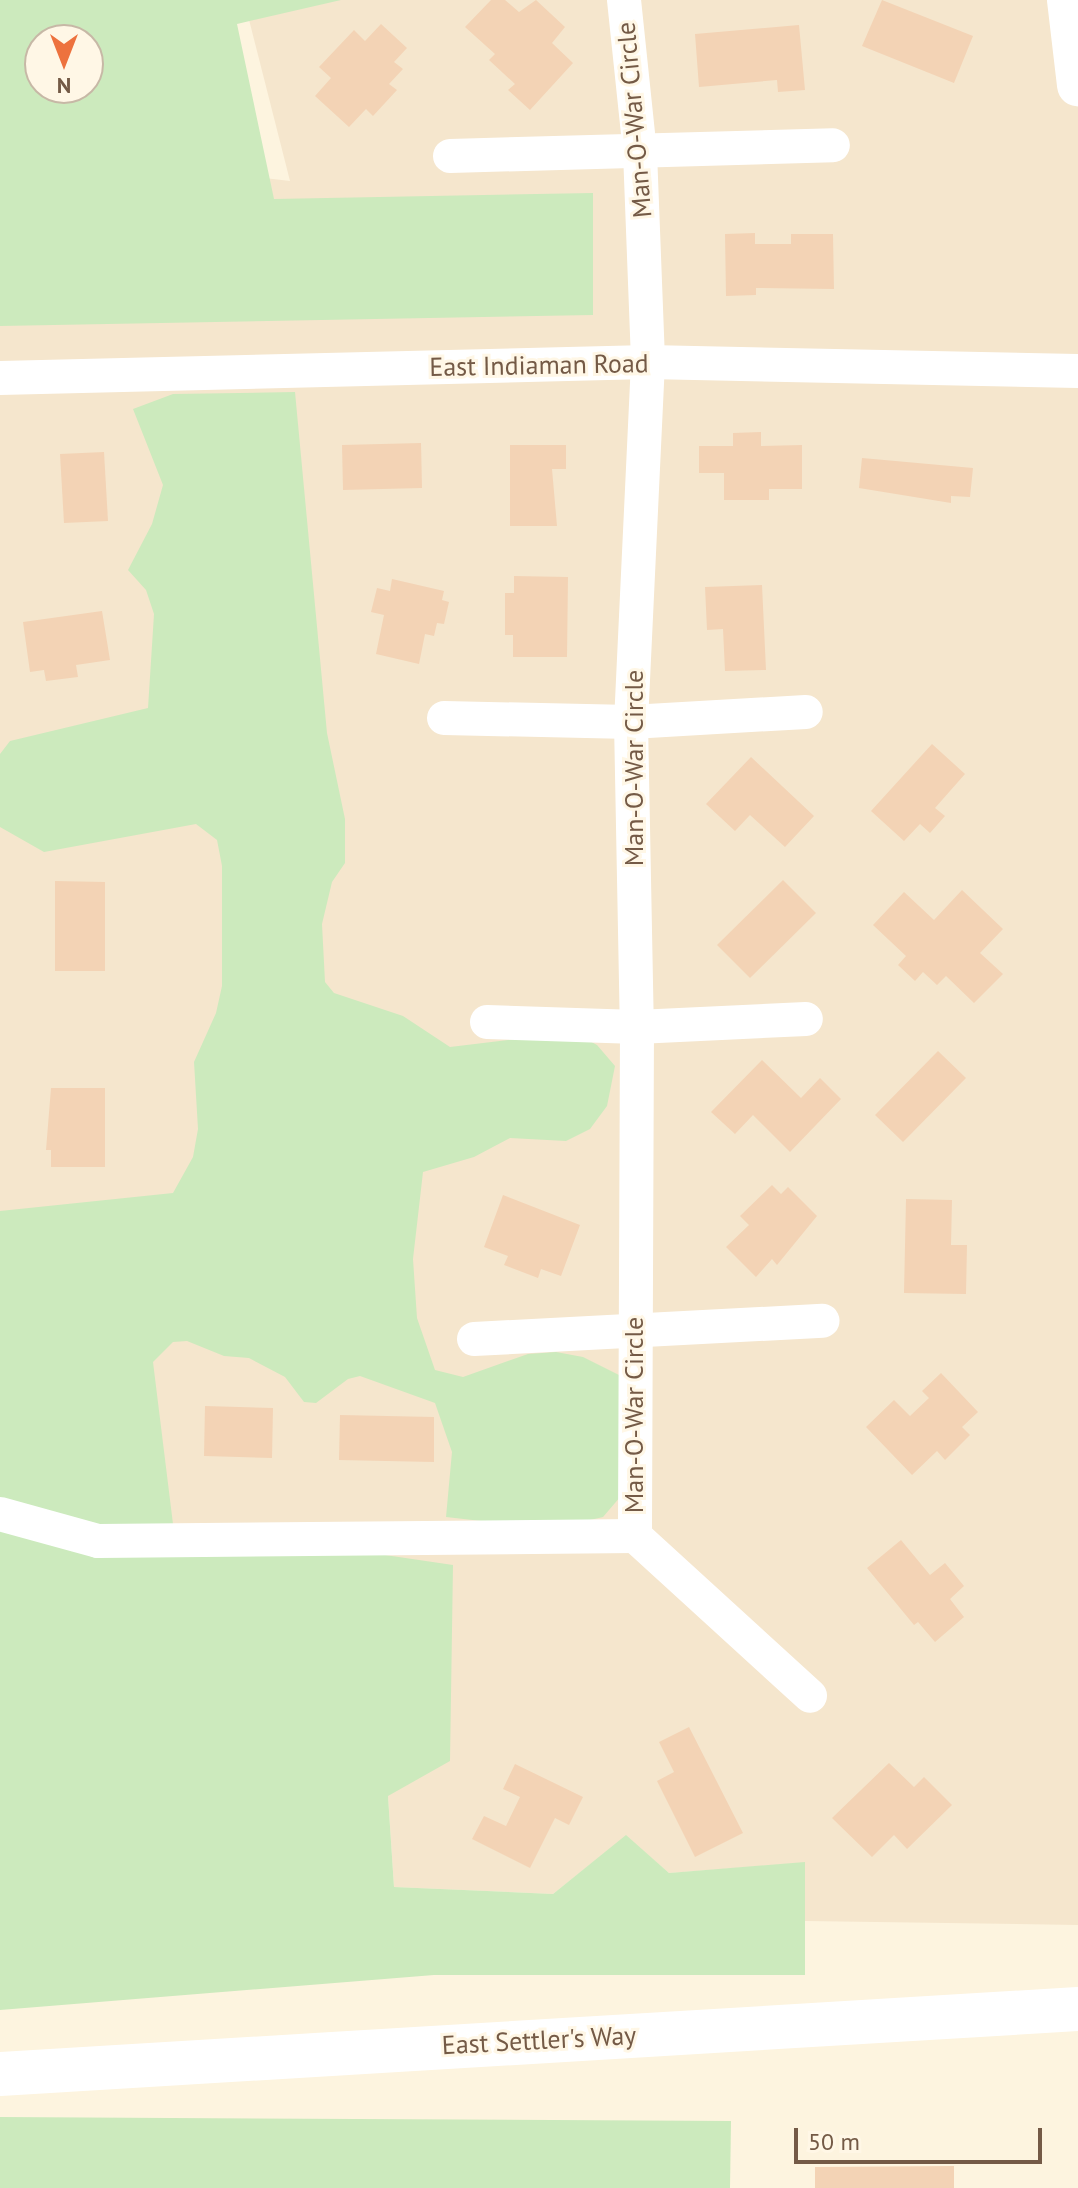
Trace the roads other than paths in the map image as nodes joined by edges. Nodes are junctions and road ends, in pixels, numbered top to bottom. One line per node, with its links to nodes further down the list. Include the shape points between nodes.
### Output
1 (624, 0): 5 (street, Man-O-War Circle)
2 (1068, 0): 3 (street)
3 (1078, 85)
4 (833, 145): 5 (street)
5 (640, 152): 6 (street); 7 (street, Man-O-War Circle)
6 (450, 156)
7 (648, 362): 8 (street, East Indiaman Road); 9 (street, East Indiaman Road); 12 (street, Man-O-War Circle)
8 (1078, 371)
9 (0, 378)
10 (806, 712): 12 (street)
11 (444, 718): 12 (street)
12 (631, 722): 15 (street, Man-O-War Circle)
13 (806, 1019): 15 (street)
14 (487, 1022): 15 (street)
15 (637, 1027): 17 (street, Man-O-War Circle)
16 (823, 1321): 17 (street)
17 (633, 1333): 18 (street); 20 (street, Man-O-War Circle)
18 (474, 1339)
19 (0, 1514): 20 (street, Man-O-War Circle, via 98,1541)
20 (635, 1536): 21 (street, Man-O-War Circle)
21 (810, 1696)
22 (1078, 2009): 23 (main road, East Settler's Way)
23 (0, 2074)

